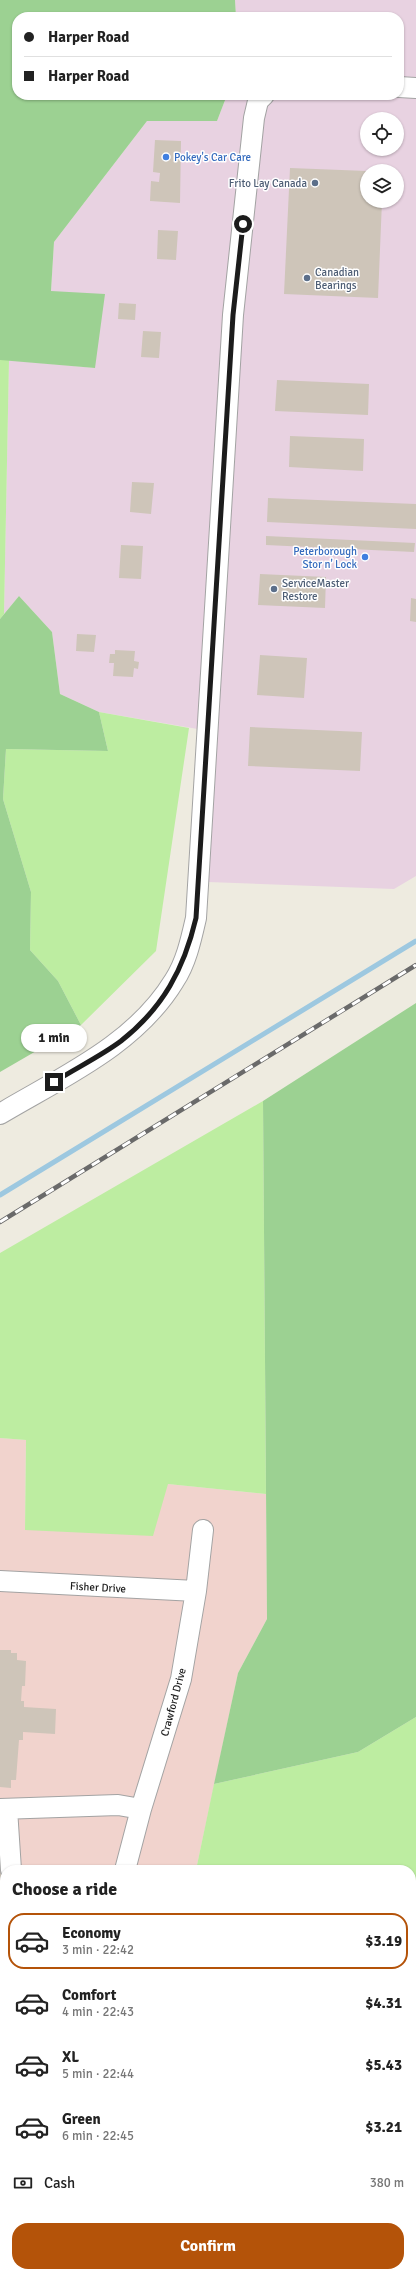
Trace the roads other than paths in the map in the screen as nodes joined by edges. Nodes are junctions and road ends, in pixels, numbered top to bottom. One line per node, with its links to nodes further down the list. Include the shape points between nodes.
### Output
1 (404, 88): 2 (street)
2 (416, 88)
3 (259, 100): 4 (street, via 254,118 233,315 196,918 191,938 175,980 143,1023 120,1042)
4 (0, 1114)
5 (203, 1530): 7 (street, Crawford Drive)
6 (0, 1581): 7 (street, Fisher Drive)
7 (196, 1592): 9 (street, Crawford Drive, via 181,1679)
8 (3, 1809): 9 (street, via 118,1805); 10 (street)
9 (141, 1809): 11 (street, Crawford Drive)
10 (10, 1865)
11 (126, 1865)

